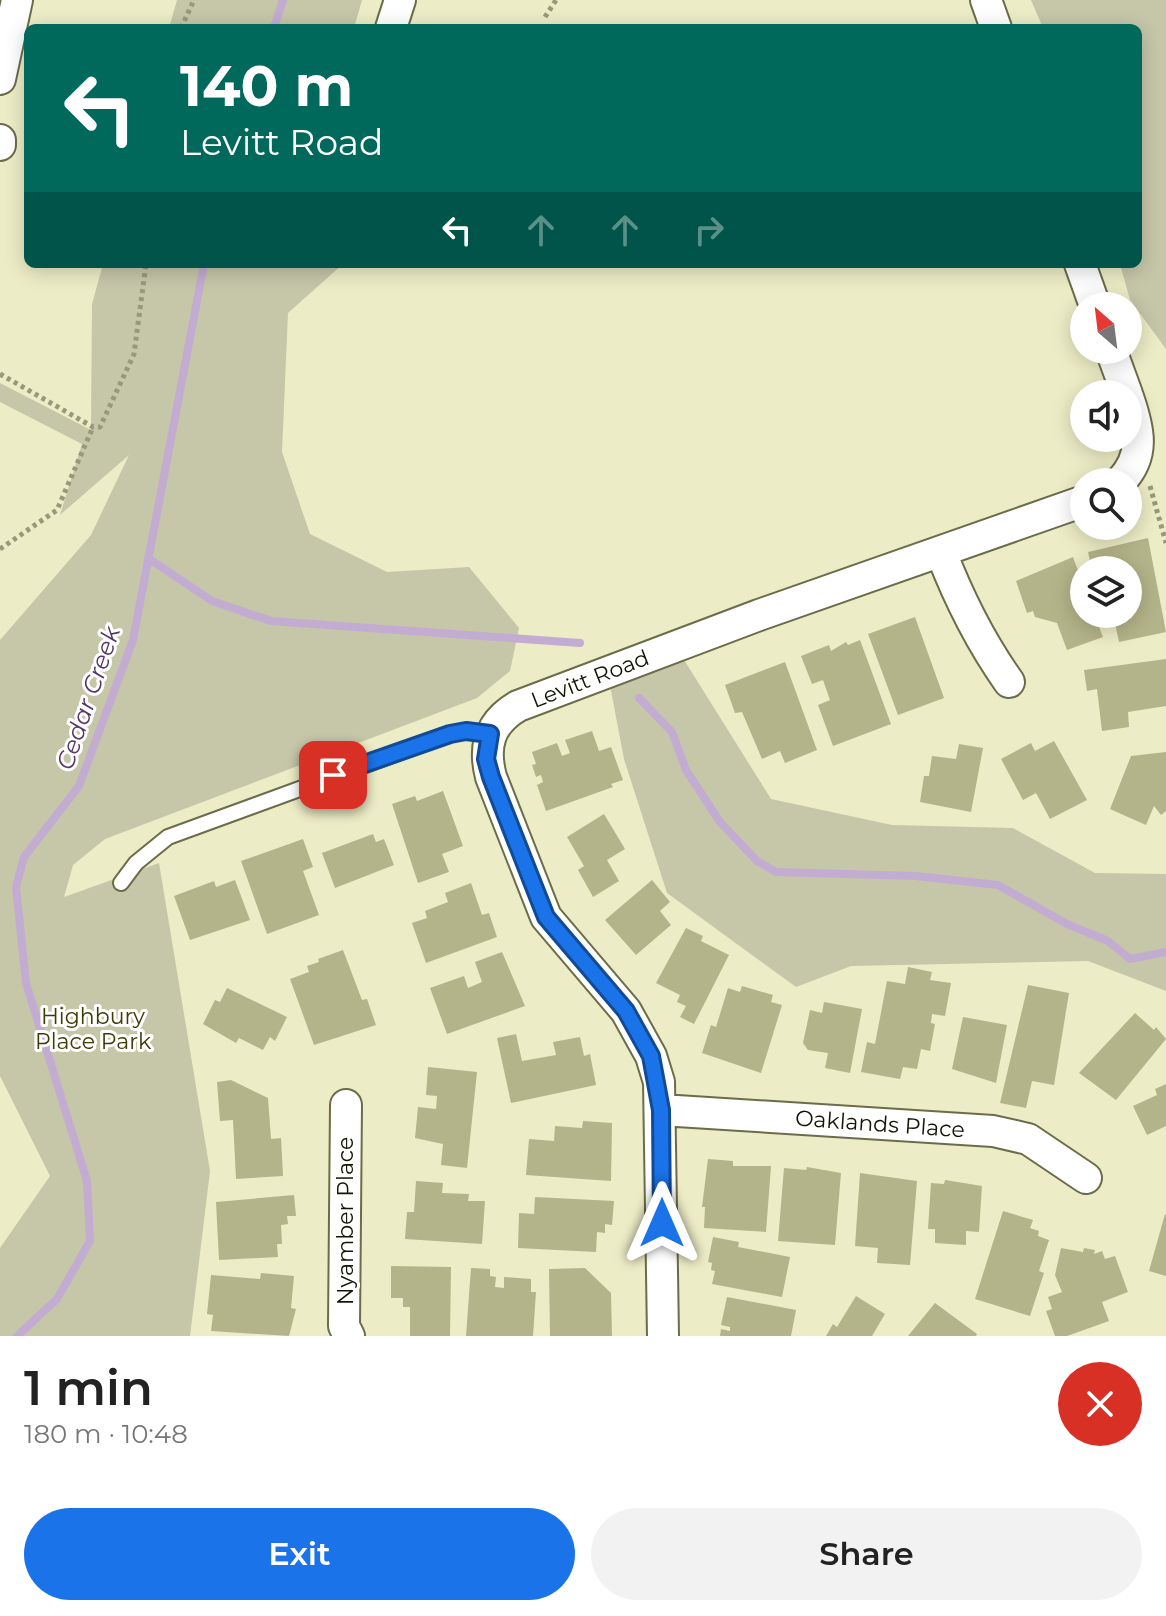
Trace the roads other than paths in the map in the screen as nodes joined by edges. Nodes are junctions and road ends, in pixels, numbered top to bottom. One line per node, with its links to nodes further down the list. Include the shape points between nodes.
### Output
1 (17, 0): 6 (street)
2 (400, 0): 4 (street)
3 (986, 0): 5 (street)
4 (392, 24)
5 (995, 24)
6 (0, 79)
7 (1081, 268): 8 (street)
8 (1090, 292)
9 (1070, 506): 10 (street, Levitt Road)
10 (941, 552): 11 (street, via 958,597); 12 (street, Levitt Road, via 518,706 497,720)
11 (1009, 682)
12 (490, 734): 13 (lane, via 450,734 168,837); 15 (street, via 486,759 534,894 564,942 640,1033 659,1082)
13 (121, 883)
14 (346, 1105): 17 (street, Nyamber Place, via 344,1326)
15 (661, 1110): 16 (street, Oaklands Place, via 993,1131 1028,1139); 18 (street)
16 (1086, 1178)
17 (349, 1336)
18 (663, 1336)

